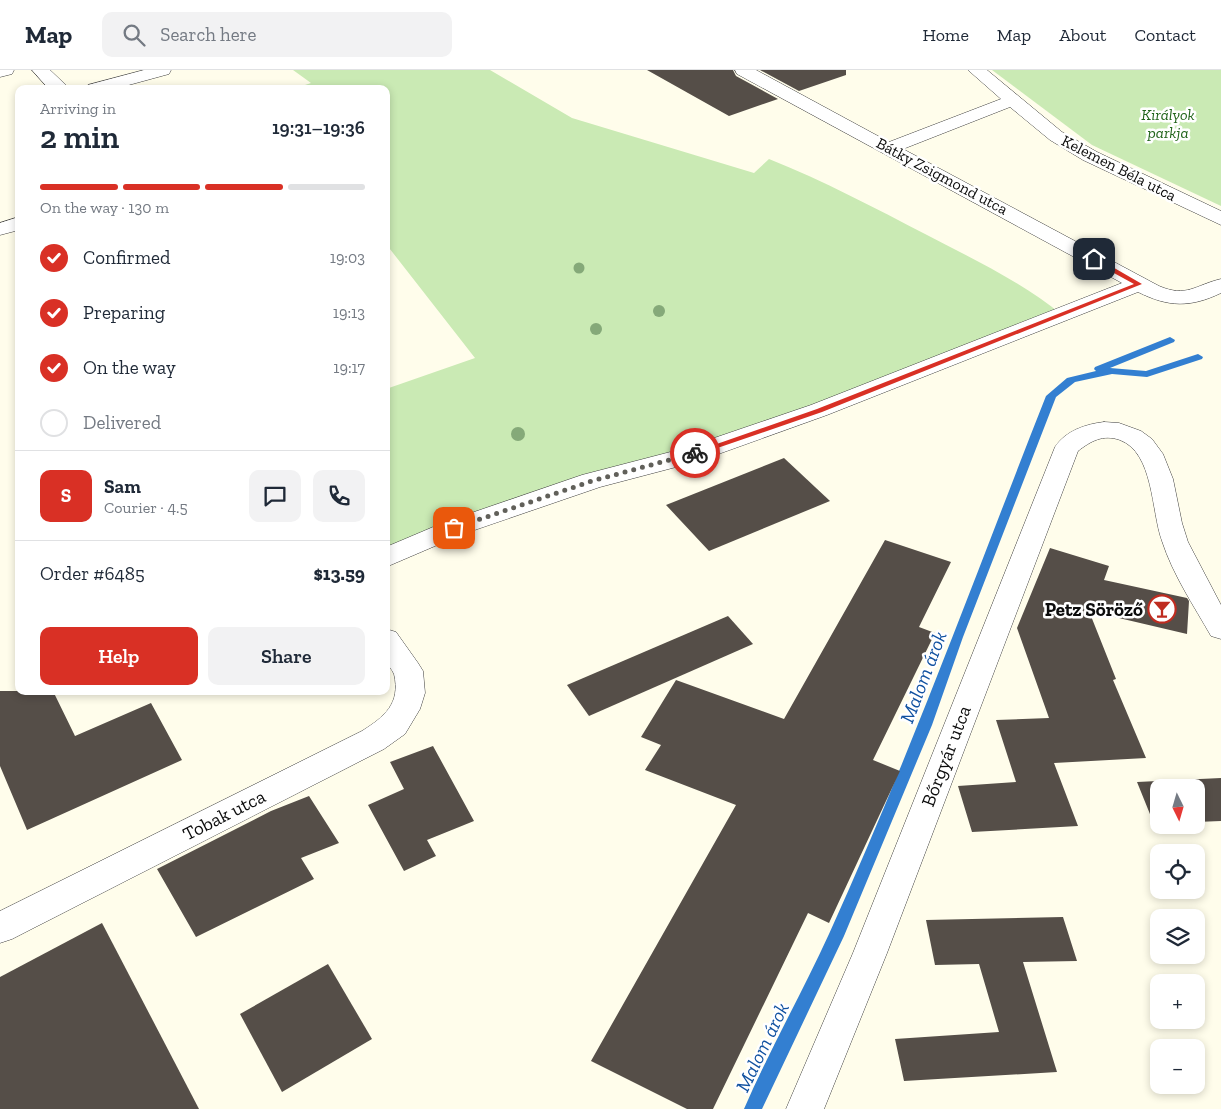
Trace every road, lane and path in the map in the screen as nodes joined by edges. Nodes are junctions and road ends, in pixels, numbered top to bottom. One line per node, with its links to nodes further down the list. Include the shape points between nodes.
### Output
1 (6, 70): 6 (street)
2 (40, 70): 7 (street)
3 (163, 70): 8 (street)
4 (743, 70): 10 (street, Bátky Zsigmond utca)
5 (976, 70): 9 (street, Kelemen Béla utca)
6 (0, 72)
7 (55, 85)
8 (109, 85)
9 (1013, 100): 10 (street); 11 (street, Kelemen Béla utca, via 1056,136 1090,156)
10 (890, 148): 14 (street, Bátky Zsigmond utca)
11 (1221, 219)
12 (15, 224): 13 (street)
13 (0, 229)
14 (1139, 284): 15 (street, Bátky Zsigmond utca, via 1160,295 1180,299 1198,297); 16 (street, via 820,410 690,455 583,484 454,528)
15 (1221, 285)
16 (390, 556)
17 (1221, 629): 20 (street, Bőrgyár utca, via 1180,553 1168,522 1159,469 1147,448 1130,434 1110,429 1082,435 1067,447 870,953)
18 (390, 645): 19 (street, Tobak utca, via 408,671 410,693 394,726 373,740)
19 (0, 928)
20 (805, 1109)

